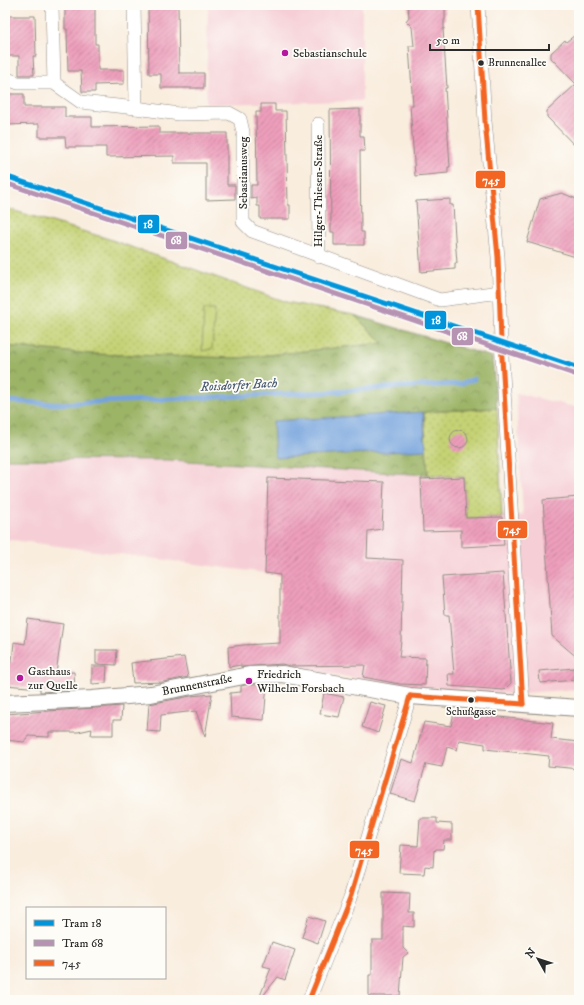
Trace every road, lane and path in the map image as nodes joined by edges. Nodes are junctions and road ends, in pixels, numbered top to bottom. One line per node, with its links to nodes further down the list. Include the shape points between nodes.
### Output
1 (52, 5): 5 (street)
2 (134, 5): 6 (street)
3 (478, 5): 9 (street)
4 (5, 78): 5 (street, via 18,83)
5 (54, 83): 6 (street, Sebastianusweg, via 81,102)
6 (136, 108): 8 (street, Sebastianusweg, via 180,114 229,113 240,119 243,132 243,222 252,231)
7 (318, 124): 8 (street, Hilger-Thiesen-Straße)
8 (319, 257): 9 (street, Sebastianusweg, via 440,300)
9 (500, 292): 12 (street)
10 (410, 696): 11 (street, Brunnenstraße, via 282,674 249,675 151,694); 12 (street, Brunnenstraße); 14 (street, via 350,898)
11 (5, 703)
12 (523, 704): 13 (street, Brunnenstraße)
13 (579, 708)
14 (309, 1000)

